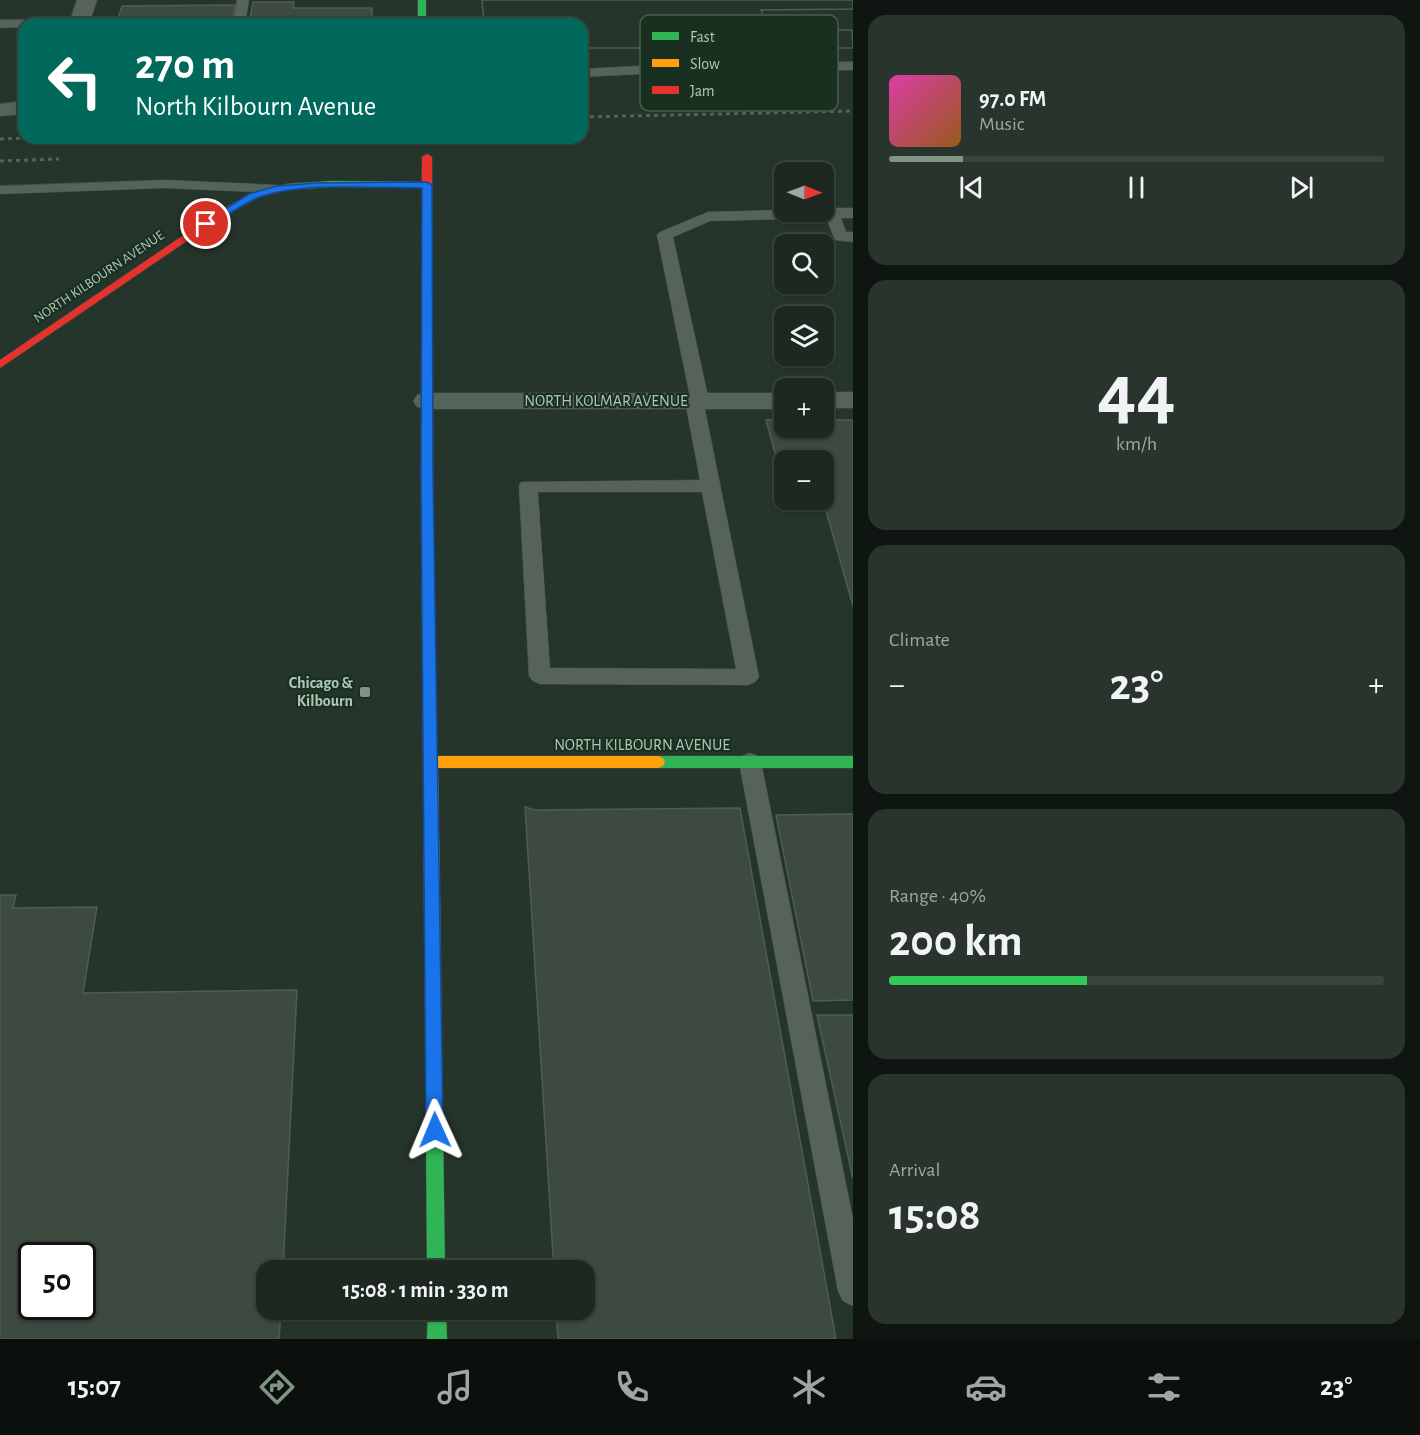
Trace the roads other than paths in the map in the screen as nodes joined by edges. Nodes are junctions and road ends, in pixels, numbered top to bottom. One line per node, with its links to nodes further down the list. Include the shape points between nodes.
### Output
1 (87, 0): 4 (street)
2 (243, 0): 5 (lane)
3 (422, 0): 6 (main road)
4 (81, 18)
5 (240, 18)
6 (422, 18)
7 (0, 24): 8 (lane)
8 (18, 24)
9 (838, 66): 10 (lane)
10 (853, 66)
11 (640, 70): 12 (lane)
12 (588, 73)
13 (18, 109): 14 (street)
14 (0, 110)
15 (417, 145): 17 (main road, via 417,152)
16 (436, 145): 17 (main road, via 436,151)
17 (427, 157): 18 (main road)
18 (427, 185): 19 (main road, NORTH KILBOURN AVENUE); 30 (main road)
19 (277, 189): 20 (lane, via 165,184); 26 (main road, NORTH KILBOURN AVENUE, via 225,211)
20 (0, 190)
21 (834, 213): 22 (lane)
22 (853, 213)
23 (774, 215): 31 (lane, via 708,217 665,235)
24 (834, 219): 25 (lane, via 840,237)
25 (853, 237)
26 (0, 365)
27 (774, 400): 31 (street, NORTH KOLMAR AVENUE)
28 (834, 400): 29 (street)
29 (853, 400)
30 (427, 401): 31 (street, NORTH KOLMAR AVENUE); 33 (main road)
31 (697, 401): 32 (lane)
32 (711, 486): 32 (lane, via 528,486 540,676 748,676)
33 (430, 762): 34 (main road, NORTH KILBOURN AVENUE); 36 (main road)
34 (750, 762): 35 (main road, NORTH KILBOURN AVENUE); 37 (lane)
35 (853, 762)
36 (436, 1260)
37 (853, 1291)
38 (437, 1320): 39 (main road)
39 (437, 1339)

